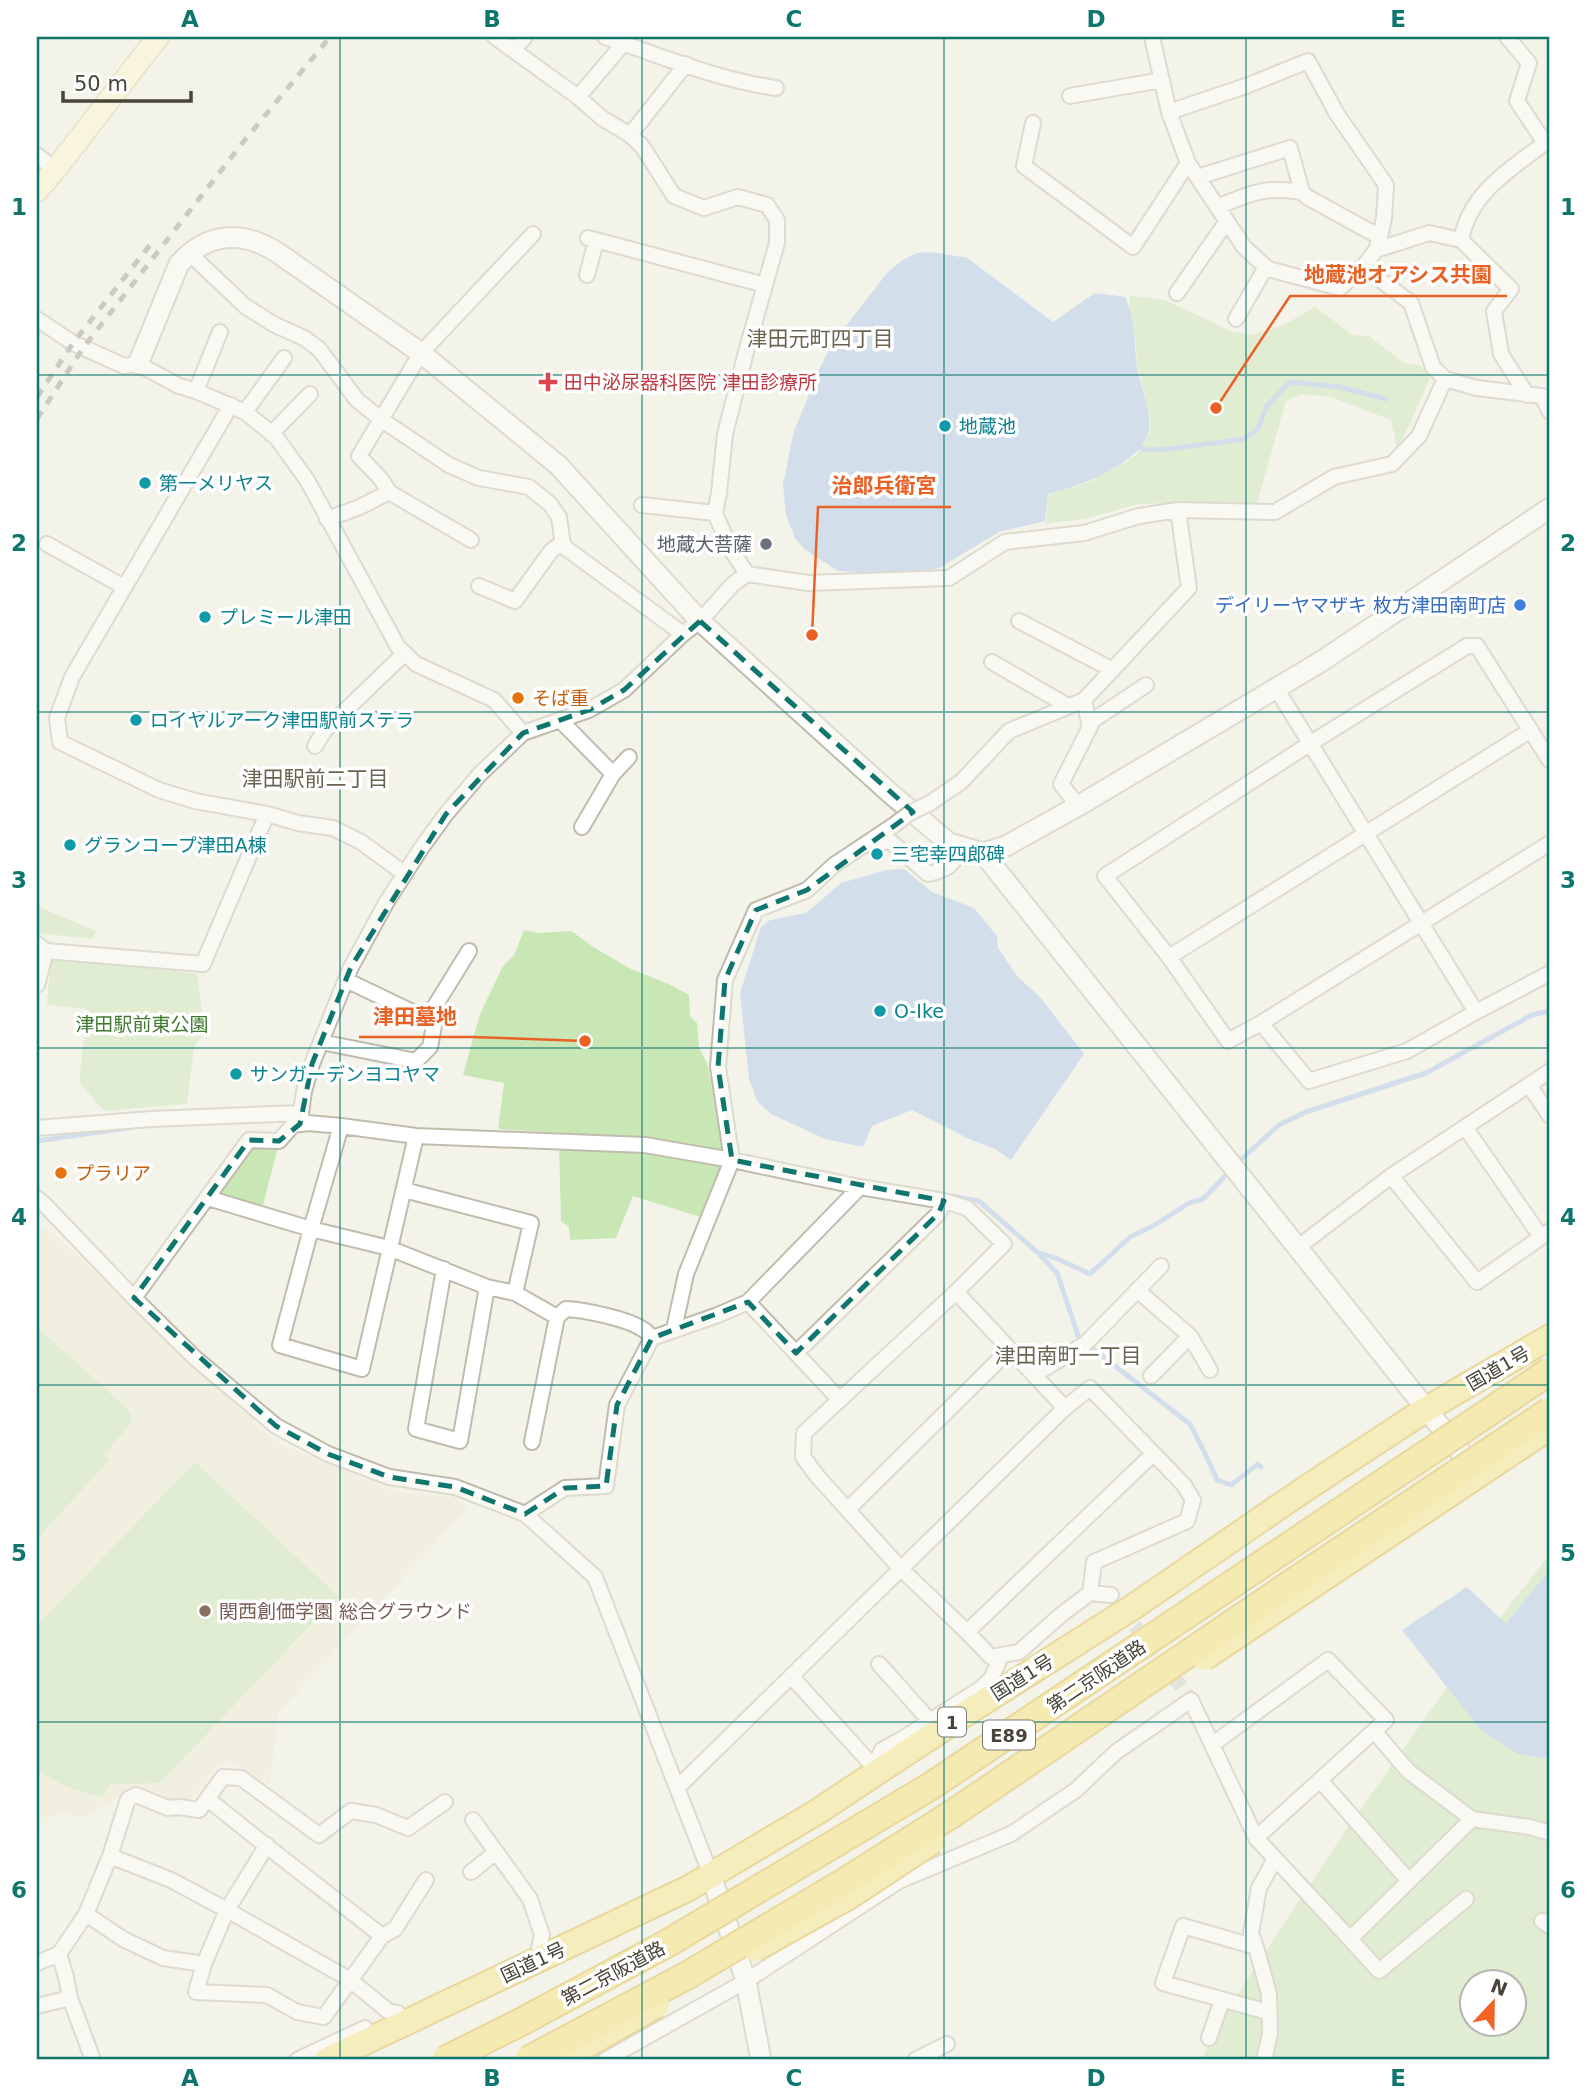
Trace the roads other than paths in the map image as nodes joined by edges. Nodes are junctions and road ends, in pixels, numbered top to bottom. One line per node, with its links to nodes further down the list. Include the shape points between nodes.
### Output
1 (158, 37): 20 (main road)
2 (495, 37): 8 (street)
3 (525, 37): 8 (street)
4 (605, 37): 7 (street)
5 (1155, 37): 10 (street)
6 (1507, 37): 17 (street, via 1530,63 1517,101)
7 (624, 43): 9 (street); 13 (street)
8 (514, 50): 13 (street)
9 (685, 64): 11 (street); 16 (street)
10 (1162, 80): 12 (street); 14 (street)
11 (776, 88)
12 (1070, 96)
13 (578, 97): 16 (street)
14 (1169, 113): 19 (street); 28 (street, via 1308,61 1386,186)
15 (1032, 123): 19 (street, via 1024,166 1133,247)
16 (631, 135): 33 (street, via 674,196 704,208 738,198 767,205 777,220 777,243)
17 (1548, 143): 27 (street, via 1496,179 1470,209)
18 (37, 155): 20 (street)
19 (1188, 163): 21 (street)
20 (55, 170): 22 (main road)
21 (1198, 177): 23 (street, via 1290,148); 24 (street)
22 (37, 191)
23 (1302, 192): 24 (street, via 1280,188 1254,192); 28 (street)
24 (1217, 207): 25 (street)
25 (1227, 221): 30 (street, via 1244,247); 34 (street)
26 (533, 234): 38 (street)
27 (1461, 240): 28 (street, via 1429,233); 43 (street, via 1511,289 1494,311 1501,354)
28 (1378, 243): 31 (street)
29 (189, 253): 38 (street, via 228,237 264,244); 40 (street, via 179,264); 48 (street, via 245,306 319,349 357,400)
30 (1266, 267): 31 (street, via 1340,288); 36 (street)
31 (1363, 267): 41 (street, via 1411,303 1433,367)
32 (587, 275): 33 (street, via 592,239)
33 (765, 285): 54 (street, via 725,434)
34 (1177, 293)
35 (37, 319): 40 (street, via 73,343 124,366)
36 (1236, 319)
37 (220, 332): 42 (street)
38 (421, 353): 48 (street); 62 (street, via 558,465)
39 (284, 358): 46 (street)
40 (138, 364): 42 (street)
41 (1445, 379): 43 (street, via 1477,388); 53 (street, via 1419,436 1392,464 1334,477 1275,512)
42 (196, 391): 45 (street)
43 (1540, 392): 47 (street)
44 (310, 394): 49 (street)
45 (231, 405): 46 (street); 61 (street)
46 (245, 411): 49 (street)
47 (1550, 412)
48 (382, 420): 50 (street, via 359,456); 57 (street, via 449,465 479,478 529,487 559,517)
49 (271, 434): 55 (street, via 307,480)
50 (389, 492): 55 (street); 56 (street)
51 (642, 505): 54 (street)
52 (1550, 508): 69 (street)
53 (1178, 510): 59 (street, via 1084,533 1005,542 949,578 808,583); 67 (street, via 1189,588)
54 (715, 513): 59 (street)
55 (327, 519): 65 (street)
56 (471, 540)
57 (563, 542): 60 (street, via 551,551 515,601); 64 (street)
58 (47, 544): 61 (street)
59 (747, 574): 62 (street)
60 (480, 586)
61 (124, 587): 82 (street, via 72,677 57,718 60,742 159,790)
62 (700, 621): 64 (street); 87 (street, via 891,794 949,843)
63 (1019, 621): 67 (street)
64 (683, 634): 72 (street, via 624,690)
65 (405, 653): 75 (street, via 416,664 495,700); 77 (street, via 324,730)
66 (992, 662): 71 (street)
67 (1113, 670): 70 (street)
68 (1146, 685): 73 (street)
69 (1276, 688): 76 (street); 81 (street)
70 (1084, 700): 71 (street); 73 (street)
71 (1068, 706): 86 (street, bridge, via 1009,731 961,782)
72 (561, 720): 75 (street); 80 (street)
73 (1089, 723): 81 (street, via 1061,784)
74 (1531, 730): 76 (street, via 1477,646 1467,646); 79 (street); 84 (street)
75 (523, 733): 89 (street, via 446,814)
76 (1311, 743): 84 (street); 93 (street, via 1105,876)
77 (315, 746)
78 (629, 757): 80 (street)
79 (1550, 761)
80 (613, 774): 83 (street)
81 (1078, 806): 88 (street, via 1006,846)
82 (268, 814): 89 (street, via 333,828); 91 (street, via 203,964)
83 (582, 827)
84 (1366, 834): 90 (street); 93 (street)
85 (1550, 843): 90 (street)
86 (867, 845): 87 (street, via 890,841 928,874 946,870); 109 (street, via 834,865 807,890 756,910 725,980 718,1067)
87 (962, 847): 88 (street)
88 (983, 853): 119 (street)
89 (405, 874): 95 (street)
90 (1422, 923): 97 (street); 99 (street)
91 (41, 948): 96 (street)
92 (469, 951): 98 (street)
93 (1169, 957): 99 (street, via 1228,1041)
94 (1550, 973): 97 (street)
95 (346, 981): 98 (street); 100 (street)
96 (37, 985)
97 (1476, 1012): 99 (street, via 1407,1051 1309,1082)
98 (428, 1019): 100 (street, via 434,1026 430,1047 416,1060)
99 (1261, 1023)
100 (321, 1042): 104 (street, via 304,1091)
101 (1550, 1071): 102 (street)
102 (1529, 1084): 103 (street); 106 (street)
103 (1550, 1116)
104 (302, 1118): 105 (street); 107 (street, via 151,1119); 114 (street, via 279,1141 249,1140)
105 (341, 1126): 108 (street); 116 (street)
106 (1465, 1127): 110 (street); 117 (street)
107 (37, 1128)
108 (416, 1136): 109 (street, via 645,1146); 112 (street)
109 (732, 1160): 111 (street); 129 (street, via 686,1274)
110 (1391, 1175): 117 (street, via 1477,1282); 119 (street)
111 (860, 1187): 115 (street); 127 (street)
112 (404, 1190): 118 (street); 125 (street, via 531,1223)
113 (37, 1198): 126 (street)
114 (208, 1198): 116 (street); 126 (street)
115 (944, 1201): 124 (street, via 967,1208 1004,1244); 134 (street, via 938,1214)
116 (311, 1229): 118 (street); 118 (street, via 280,1345 362,1369)
117 (1546, 1234)
118 (389, 1248): 121 (street)
119 (1297, 1248): 141 (street)
120 (1161, 1266): 123 (street)
121 (444, 1269): 122 (street); 122 (street, via 416,1429 460,1441)
122 (487, 1287): 125 (street)
123 (1137, 1290): 130 (street); 137 (street, via 1085,1344)
124 (956, 1292): 133 (street); 139 (street)
125 (515, 1293): 128 (street)
126 (134, 1298): 148 (street, via 276,1426 389,1477 455,1487)
127 (748, 1302): 129 (street); 134 (street)
128 (557, 1317): 132 (street, via 566,1309 584,1310 644,1329); 144 (street)
129 (674, 1329): 132 (street)
130 (1190, 1336): 135 (street); 138 (street)
131 (1550, 1337): 141 (highway, 国道1号 / 1)
132 (652, 1338): 148 (street, via 617,1405 606,1486 565,1488)
133 (1010, 1349): 137 (street); 147 (street)
134 (796, 1353): 139 (street)
135 (1210, 1370)
136 (1550, 1371): 199 (highway, 第二京阪道路 / E89, bridge, via 931,1786 668,1944)
137 (1034, 1375): 140 (street)
138 (1151, 1376)
139 (839, 1399): 147 (street, via 804,1433 803,1457)
140 (1065, 1408): 145 (street, via 1090,1388); 149 (street)
141 (1425, 1410): 146 (street); 156 (highway, 国道1号 / 1)
142 (1550, 1411): 200 (highway, 第二京阪道路 / E89, bridge, via 941,1821 688,1975)
143 (1550, 1427): 146 (highway, bridge)
144 (532, 1442)
145 (1153, 1454): 150 (street, via 1193,1500 1187,1521 1094,1562); 152 (street)
146 (1479, 1475): 201 (highway, bridge, via 850,1896)
147 (848, 1509): 149 (street)
148 (525, 1514): 162 (street, via 595,1577)
149 (901, 1569): 152 (street); 155 (street)
150 (1090, 1593): 151 (street); 153 (street, via 1019,1653)
151 (1111, 1595)
152 (967, 1632): 153 (street, via 991,1657)
153 (1001, 1656): 157 (street, via 991,1679)
154 (879, 1664): 157 (street)
155 (791, 1676): 160 (street); 162 (street)
156 (974, 1708): 160 (street, via 944,1720); 174 (highway, 国道1号 / 1, via 817,1812)
157 (930, 1721): 160 (street, via 882,1750)
158 (1374, 1731): 159 (street, via 1386,1720 1328,1660); 161 (street); 165 (street, via 1408,1770)
159 (1213, 1744): 168 (street); 188 (street, via 1191,1700 1012,1834 900,1881)
160 (874, 1766): 174 (street)
161 (1320, 1780): 168 (street); 176 (street)
162 (678, 1787): 174 (street)
163 (208, 1799): 164 (street, via 223,1777 241,1778 319,1835 351,1811 408,1828); 169 (street); 171 (street, via 199,1810 168,1808 136,1795 128,1799)
164 (445, 1802)
165 (1472, 1819): 167 (street); 176 (street)
166 (473, 1820): 170 (street)
167 (1550, 1833)
168 (1256, 1838): 172 (street)
169 (267, 1845): 178 (street); 180 (street)
170 (495, 1853): 173 (street); 183 (street, via 530,1899 542,1935)
171 (110, 1856): 178 (street, via 171,1880); 179 (street)
172 (1275, 1859): 181 (street); 182 (street, via 1259,1888 1251,1933)
173 (471, 1872)
174 (710, 1872): 183 (street); 188 (street); 198 (highway, 国道1号 / 1, via 689,1888)
175 (426, 1880): 180 (street, via 395,1929)
176 (1409, 1881): 181 (street)
177 (1466, 1899): 181 (street, via 1379,1970)
178 (227, 1910): 186 (street); 187 (street)
179 (86, 1914): 184 (street); 186 (street, via 163,1958)
180 (382, 1936): 187 (street)
181 (1350, 1939)
182 (1256, 1947): 190 (street, via 1183,1926 1163,1983); 192 (street, via 1269,1994)
183 (539, 1948): 193 (street)
184 (59, 1954): 185 (street); 189 (street)
185 (37, 1963)
186 (204, 1964): 187 (street, via 196,1992 267,1995 298,2012 324,2017)
187 (349, 1979): 193 (street, via 388,2011)
188 (746, 1981): 202 (street); 203 (street)
189 (70, 1998): 191 (street); 196 (street)
190 (1222, 2000): 192 (street); 194 (street)
191 (37, 2006)
192 (1268, 2012): 205 (street, via 1270,2034)
193 (398, 2013): 197 (street)
194 (1209, 2038)
195 (947, 2043): 204 (street)
196 (93, 2060)
197 (297, 2060)
198 (327, 2060)
199 (445, 2060)
200 (528, 2060)
201 (560, 2060)
202 (605, 2060)
203 (761, 2060)
204 (915, 2060)
205 (1264, 2060)

